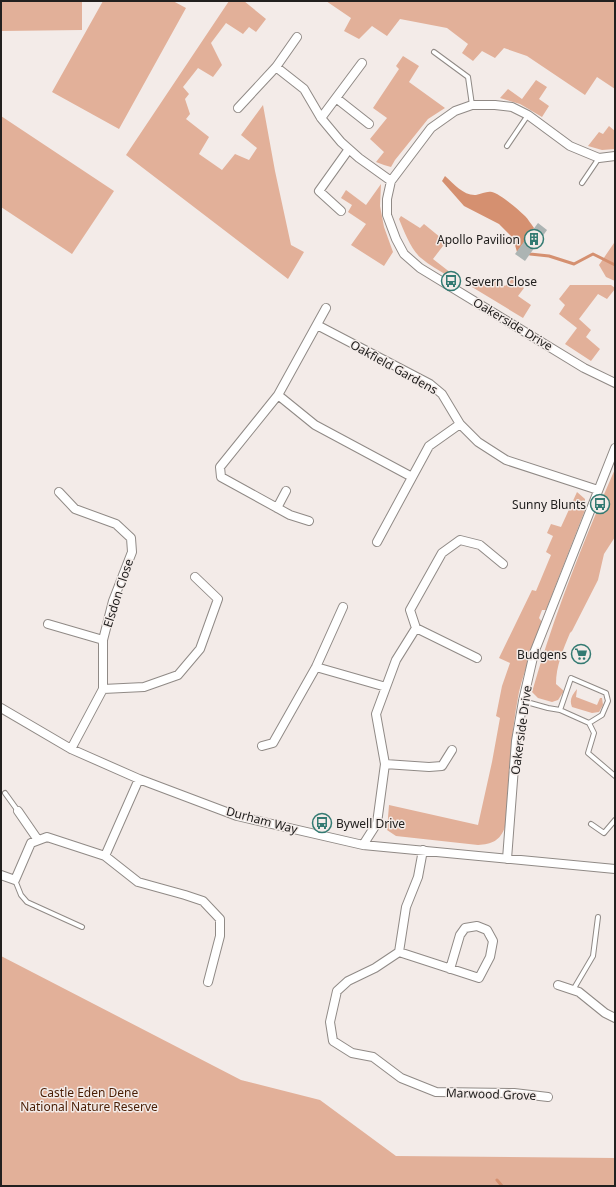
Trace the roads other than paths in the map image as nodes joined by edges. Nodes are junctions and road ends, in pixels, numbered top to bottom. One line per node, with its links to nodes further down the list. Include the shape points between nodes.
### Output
1 (297, 37): 4 (street)
2 (434, 52): 6 (lane, via 468,77)
3 (362, 63): 5 (street)
4 (276, 66): 7 (street); 9 (street, via 304,89)
5 (336, 98): 9 (street); 10 (street)
6 (472, 105): 8 (street, Oakerside Drive, via 512,107); 15 (street, Oakerside Drive, via 455,111 431,128)
7 (238, 108)
8 (528, 115): 11 (lane); 14 (street, Oakerside Drive, via 570,146)
9 (321, 118): 12 (street)
10 (369, 124)
11 (506, 146)
12 (349, 149): 15 (street); 17 (street, via 319,191)
13 (615, 156): 14 (street, Oakerside Drive)
14 (599, 158): 16 (lane)
15 (391, 181): 20 (street, Oakerside Drive, via 387,215 404,254 420,268 584,368)
16 (582, 183)
17 (341, 211)
18 (326, 308): 19 (street)
19 (317, 325): 21 (street); 22 (street, Oakfield Gardens, via 430,384 442,394)
20 (615, 384)
21 (278, 395): 24 (street, via 316,426); 28 (street, via 220,467 221,477)
22 (460, 424): 24 (street, via 429,446); 25 (street, Oakfield Gardens, via 478,442 506,460)
23 (615, 448): 25 (street, Oakerside Drive)
24 (412, 477): 30 (street)
25 (598, 490): 41 (street, Oakerside Drive, via 534,653)
26 (286, 491): 28 (street)
27 (59, 492): 36 (street, Elsdon Close, via 75,509 116,524 131,538 132,552 113,601)
28 (277, 508): 29 (street, via 290,516)
29 (309, 521)
30 (377, 542)
31 (504, 564): 35 (street, via 480,545 460,540 442,553 410,610)
32 (195, 577): 40 (street, via 218,599 200,649 178,676 144,687)
33 (343, 607): 38 (street)
34 (48, 624): 36 (street, Elsdon Close)
35 (416, 628): 37 (street); 39 (street, via 396,660)
36 (103, 640): 40 (street, Elsdon Close)
37 (477, 658)
38 (316, 667): 39 (street); 45 (street, via 272,743)
39 (386, 688): 48 (street, via 376,714)
40 (103, 689): 46 (street, Elsdon Close)
41 (523, 701): 43 (lane); 59 (street, Oakerside Drive, via 516,741)
42 (1, 708): 46 (street, Durham Way)
43 (560, 710): 44 (lane); 44 (lane, via 571,678 606,693 608,701 602,715)
44 (588, 723): 49 (lane, via 594,734 588,753)
45 (262, 746)
46 (72, 749): 50 (street, Durham Way)
47 (452, 750): 48 (street, via 442,766)
48 (384, 764): 56 (street, via 377,823)
49 (615, 776)
50 (139, 778): 56 (street, Durham Way, via 237,816); 58 (street)
51 (5, 793): 52 (lane)
52 (18, 812): 55 (street)
53 (615, 820): 54 (lane, via 604,833)
54 (591, 824)
55 (38, 840): 58 (street, via 47,837); 62 (street, via 31,843)
56 (363, 845): 57 (street, Durham Way)
57 (423, 850): 59 (street, Durham Way); 65 (street, via 418,877 406,907)
58 (105, 856): 67 (street, via 138,882 203,901 220,919 220,936)
59 (507, 858): 60 (street, Durham Way)
60 (615, 869)
61 (1, 875): 62 (street)
62 (14, 880): 64 (lane, via 27,902)
63 (598, 917): 69 (lane, via 593,956)
64 (82, 927)
65 (399, 952): 66 (street); 71 (street, Marwood Grove, via 375,968 348,981 337,991 330,1022 333,1042 352,1053 373,1057 401,1078 436,1092 514,1093)
66 (450, 969): 66 (street, via 478,978 490,957 493,941 487,930 477,926 465,928 460,935)
67 (208, 982)
68 (558, 986): 69 (street)
69 (573, 990): 70 (street)
70 (615, 1018)
71 (548, 1097)

